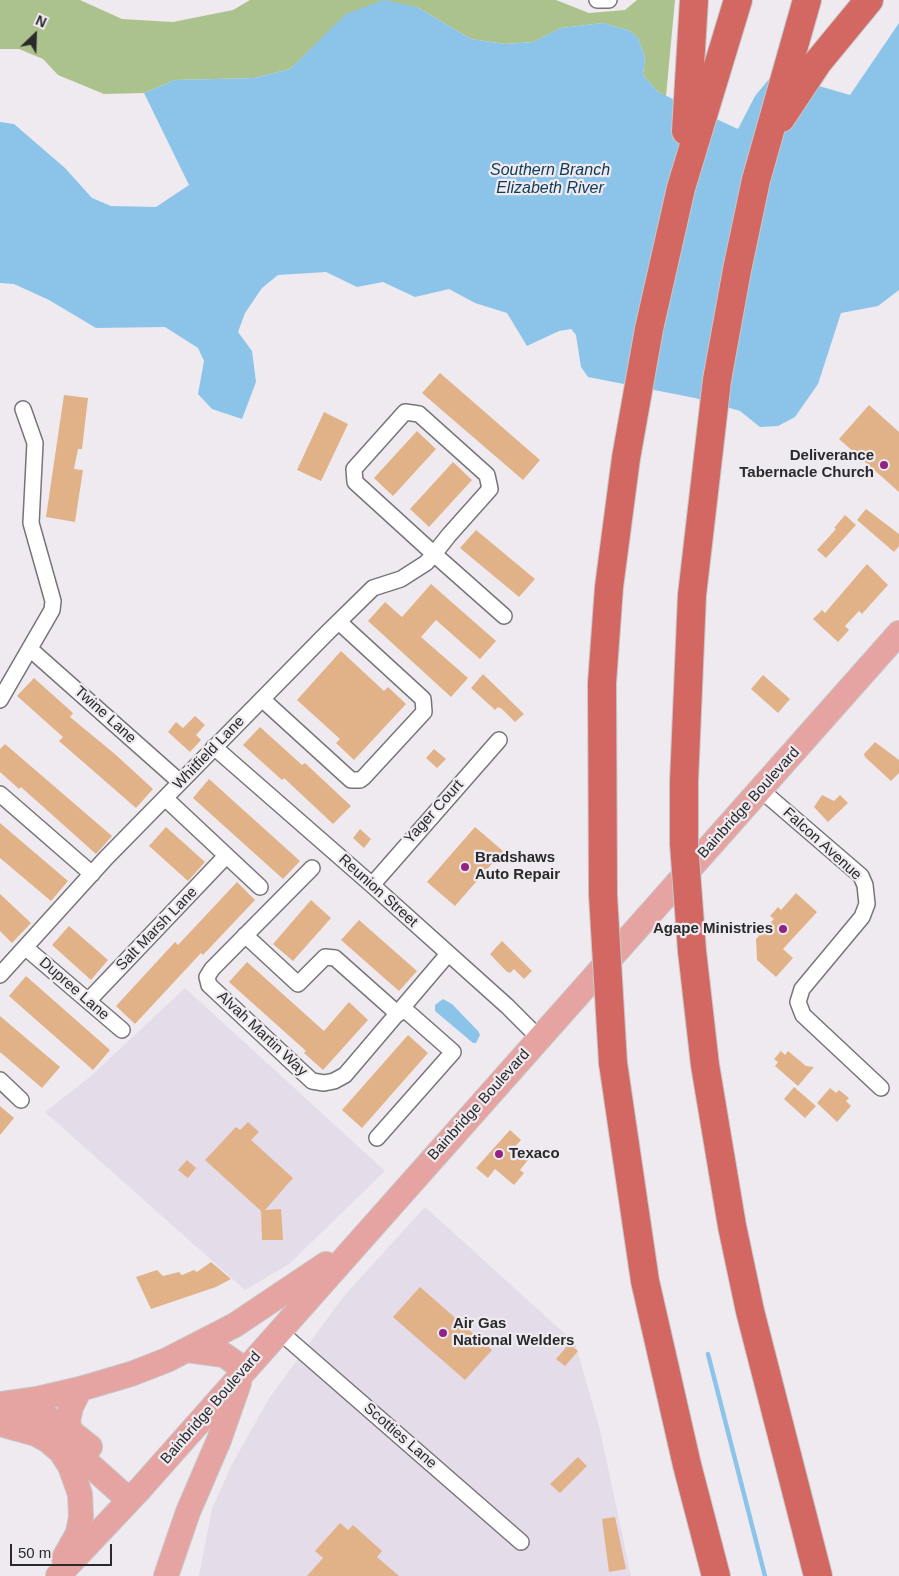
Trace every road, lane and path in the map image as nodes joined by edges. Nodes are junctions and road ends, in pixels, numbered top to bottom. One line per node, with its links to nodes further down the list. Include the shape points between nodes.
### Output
1 (597, 0): 2 (street)
2 (609, 0)
3 (694, 0): 7 (highway, via 690,43)
4 (738, 0): 7 (highway)
5 (806, 0): 8 (highway)
6 (869, 0): 8 (highway, via 818,62)
7 (701, 81): 52 (highway, bridge, via 632,423 612,561 602,683 603,894 613,1063 645,1281)
8 (766, 145): 53 (highway, bridge, via 737,270 709,436 692,595 684,844 705,1065 732,1226 750,1310)
9 (23, 408): 14 (street, via 35,443 31,523 54,601)
10 (434, 554): 10 (street, Whitfield Lane, via 490,489 486,475 419,414 405,412 354,469 355,482); 11 (street); 12 (street, Whitfield Lane, via 401,579 373,588)
11 (504, 616)
12 (339, 622): 15 (street, Whitfield Lane); 15 (street, via 423,699 424,712 364,777 350,780)
13 (899, 633): 20 (main road, Bainbridge Boulevard)
14 (30, 649): 16 (street); 19 (street, Twine Lane)
15 (262, 699): 18 (street, Whitfield Lane)
16 (0, 700)
17 (498, 740): 26 (street, Yager Court)
18 (214, 748): 19 (street, Whitfield Lane); 26 (street, Reunion Street)
19 (180, 782): 22 (street, Whitfield Lane)
20 (761, 790): 35 (main road, Bainbridge Boulevard); 37 (street, Falcon Avenue, via 860,876 865,885 867,904 862,917 802,989 798,1002 803,1015)
21 (0, 794): 25 (street)
22 (165, 798): 23 (street); 25 (street, Whitfield Lane)
23 (226, 856): 27 (street); 32 (street, Salt Marsh Lane)
24 (312, 868): 28 (street, Alvah Martin Way)
25 (92, 874): 29 (street, Whitfield Lane)
26 (372, 885): 30 (street, Reunion Street)
27 (260, 888)
28 (245, 935): 33 (street, via 298,984 325,957 335,958); 33 (street, Alvah Martin Way, via 212,969 207,977 209,985 312,1081 334,1081 345,1074)
29 (26, 948): 31 (street, Whitfield Lane); 32 (street, Dupree Lane)
30 (448, 954): 33 (street, Alvah Martin Way); 35 (street, Reunion Street)
31 (3, 966)
32 (88, 1001): 34 (street, Dupree Lane)
33 (401, 1011): 39 (street, via 453,1052)
34 (122, 1030)
35 (539, 1038): 40 (main road, Bainbridge Boulevard)
36 (0, 1080): 38 (street)
37 (881, 1088)
38 (21, 1100)
39 (377, 1138)
40 (357, 1244): 41 (main road, Bainbridge Boulevard); 42 (main road, via 258,1311)
41 (279, 1331): 43 (main road, Bainbridge Boulevard); 48 (street, Scotties Lane)
42 (188, 1350): 43 (main road, via 224,1355); 44 (main road, via 131,1374)
43 (244, 1370): 47 (main road, Bainbridge Boulevard); 51 (main road)
44 (80, 1389): 45 (main road, via 37,1399); 46 (main road, via 68,1416)
45 (1, 1415): 46 (main road, via 43,1415); 47 (main road, via 54,1434); 49 (main road, via 47,1440 61,1452 76,1479 81,1510 78,1533)
46 (70, 1431): 47 (main road)
47 (135, 1494): 50 (main road, Bainbridge Boulevard)
48 (521, 1542)
49 (53, 1576)
50 (58, 1576)
51 (166, 1576)
52 (716, 1576)
53 (818, 1576)

